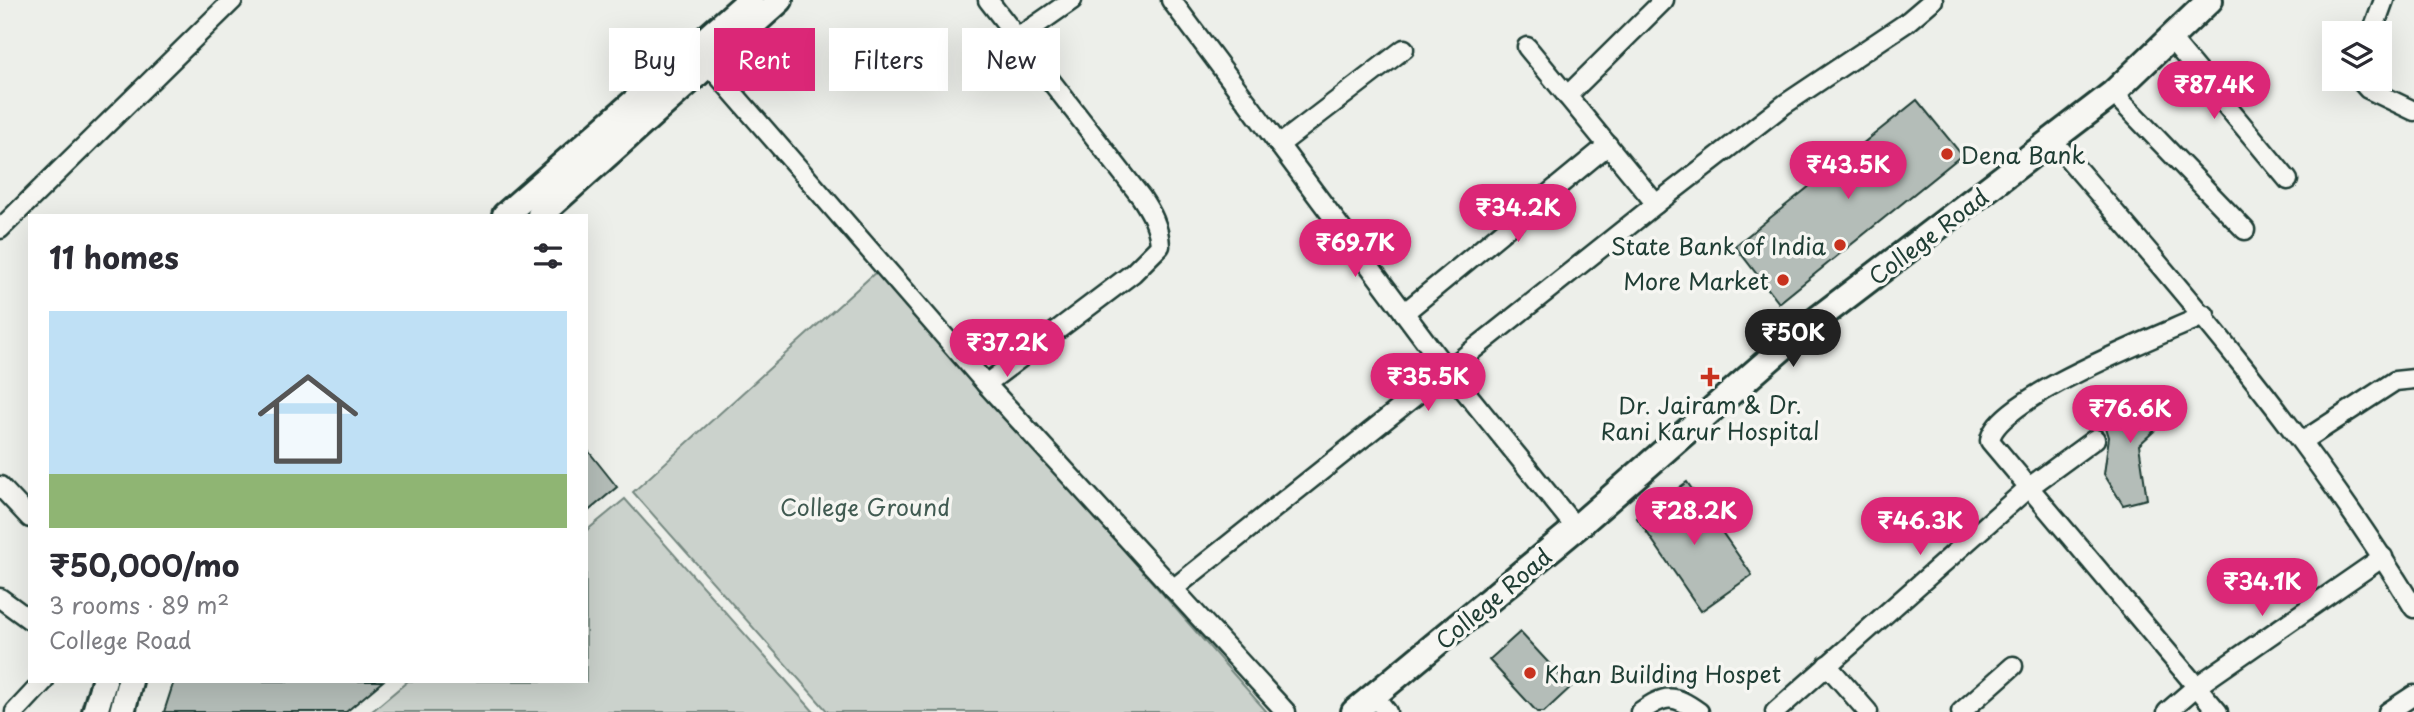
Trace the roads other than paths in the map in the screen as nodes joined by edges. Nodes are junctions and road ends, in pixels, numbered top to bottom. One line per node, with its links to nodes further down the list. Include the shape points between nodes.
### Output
1 (233, 0): 30 (street)
2 (750, 0): 17 (main road)
3 (780, 0): 17 (main road)
4 (988, 0): 12 (street)
5 (1072, 0): 13 (street)
6 (1171, 0): 24 (street)
7 (1664, 0): 21 (street)
8 (1933, 0): 27 (street, via 1785,104)
9 (2210, 0): 14 (main road, College Road)
10 (2384, 0): 11 (street)
11 (2376, 21)
12 (1008, 28)
13 (1032, 28)
14 (2170, 38): 20 (main road, College Road); 26 (street)
15 (1527, 47): 21 (street)
16 (1404, 49): 24 (street)
17 (701, 56): 28 (main road); 29 (main road); 36 (street)
18 (1057, 91): 36 (street, via 1152,213 1160,246 1122,281)
19 (2372, 91): 22 (street)
20 (2113, 93): 23 (main road, College Road); 31 (street)
21 (1567, 96): 25 (street)
22 (2414, 111)
23 (2053, 141): 33 (street); 42 (main road, College Road, via 1803,330)
24 (1279, 145): 32 (street)
25 (1608, 145): 27 (street); 32 (street)
26 (2288, 180)
27 (1656, 204): 34 (street)
28 (506, 214)
29 (541, 214)
30 (0, 229)
31 (2245, 230)
32 (1404, 313): 34 (street)
33 (2205, 315): 38 (street); 40 (street, via 2049,386 2012,409 1991,433 1990,441)
34 (1449, 372): 42 (street); 44 (street)
35 (2414, 379): 38 (street, via 2395,381)
36 (986, 384): 44 (street)
37 (2095, 439): 40 (street)
38 (2303, 441): 43 (street)
39 (0, 486): 41 (street)
40 (2028, 488): 48 (street); 53 (street)
41 (28, 516)
42 (1576, 528): 55 (main road, College Road)
43 (2383, 557): 46 (street); 53 (street)
44 (1173, 589): 59 (street)
45 (0, 598): 47 (street)
46 (2414, 608)
47 (28, 619)
48 (1826, 665): 63 (street); 64 (street)
49 (2012, 666): 65 (street)
50 (42, 683): 56 (street)
51 (100, 683): 57 (main road)
52 (129, 683): 58 (main road)
53 (2197, 686): 66 (street); 67 (street)
54 (2414, 695): 68 (street)
55 (1381, 705): 60 (main road, College Road)
56 (15, 712)
57 (95, 712)
58 (122, 712)
59 (1286, 712)
60 (1354, 712)
61 (1640, 712): 62 (street, via 1664,697)
62 (1699, 712)
63 (1775, 712)
64 (1868, 712)
65 (1961, 712)
66 (2167, 712)
67 (2218, 712)
68 (2388, 712)

